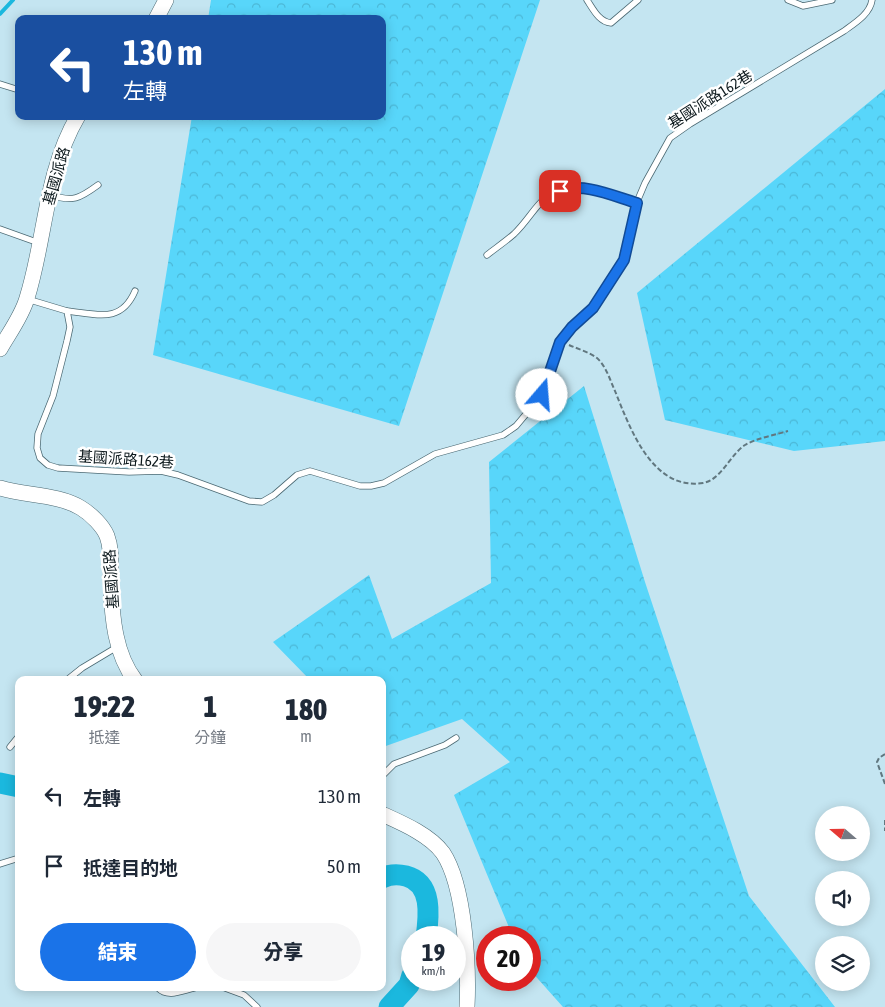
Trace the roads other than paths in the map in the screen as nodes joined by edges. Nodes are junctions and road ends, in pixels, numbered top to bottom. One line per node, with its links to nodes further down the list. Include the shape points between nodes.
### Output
1 (166, 0): 7 (street)
2 (586, 0): 3 (lane, via 597,16 611,23)
3 (638, 0)
4 (788, 0): 5 (lane, via 803,6)
5 (832, 0)
6 (872, 0): 13 (lane, 基國派路162巷, via 865,14 844,31 670,138 644,183)
7 (158, 15)
8 (0, 84): 9 (lane)
9 (15, 89)
10 (76, 120): 12 (street, 基國派路, via 58,158)
11 (98, 185): 12 (lane, via 79,198 64,199)
12 (48, 194): 15 (street, 基國派路)
13 (637, 203): 16 (lane, via 570,187 550,194 537,204 514,234); 19 (lane, 基國派路162巷, via 628,245 615,276 593,308 560,342 542,395 516,426 503,435 435,454 384,483 360,486 310,471 297,475 262,502 249,501 161,471 129,472 48,465 40,458 38,434 58,381 70,327)
14 (0, 229): 15 (lane)
15 (41, 244): 18 (street, 基國派路)
16 (487, 255)
17 (135, 291): 19 (lane, via 129,305 122,311 101,315)
18 (27, 299): 19 (lane); 20 (street, 基國派路)
19 (67, 311)
20 (0, 349)
21 (0, 488): 22 (street, 基國派路, via 56,499 80,507 92,516 107,536 114,628)
22 (119, 645): 23 (lane); 24 (street, 基國派路)
23 (72, 676)
24 (132, 676)
25 (456, 738): 28 (lane, via 394,764)
26 (15, 741): 27 (lane)
27 (10, 747)
28 (386, 772)
29 (386, 816): 36 (street, via 425,837 443,854 457,888 466,937)
30 (15, 859): 31 (lane)
31 (0, 864)
32 (162, 991): 33 (lane, via 171,994)
33 (182, 991)
34 (233, 991): 35 (lane, via 244,995)
35 (257, 1007)
36 (467, 1007)

